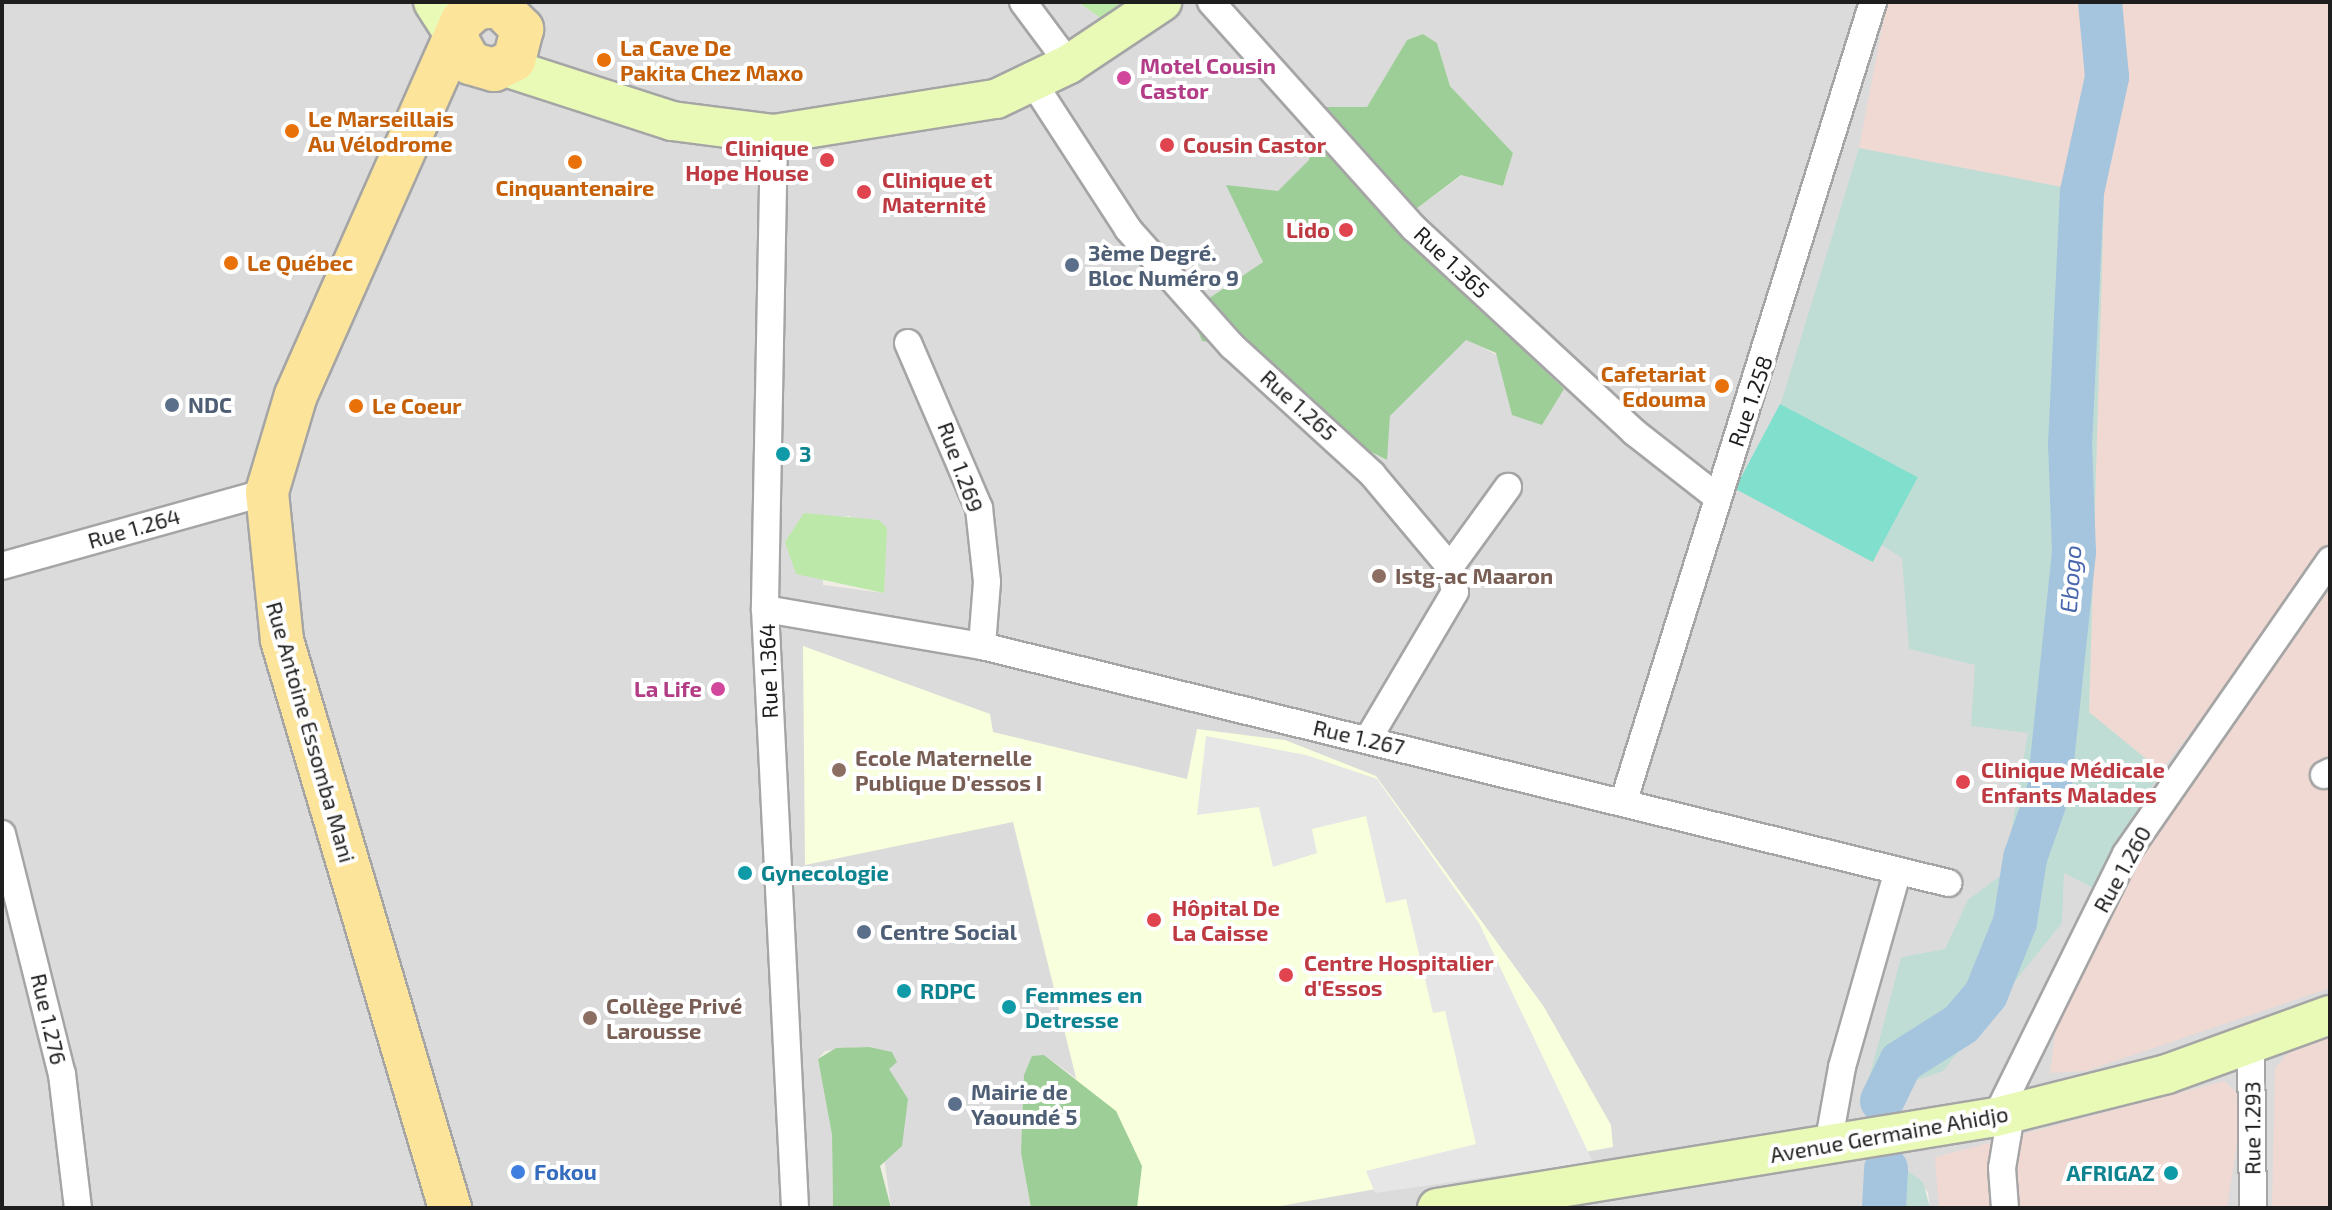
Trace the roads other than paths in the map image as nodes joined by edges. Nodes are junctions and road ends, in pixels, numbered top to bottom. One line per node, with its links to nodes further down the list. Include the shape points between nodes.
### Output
1 (433, 2): 6 (main road)
2 (1023, 2): 7 (street)
3 (1162, 2): 7 (main road)
4 (1211, 2): 13 (street, Rue 1.365, via 1414,228 1634,432)
5 (1873, 2): 13 (street, Rue 1.258)
6 (492, 25): 9 (main road, via 590,95 672,121); 12 (main road, Rue Antoine Essomba Mani, via 416,129 296,395)
7 (1069, 64): 8 (main road)
8 (1034, 84): 9 (main road, via 950,110); 16 (street, Rue 1.265, via 1128,229 1232,346 1372,474)
9 (774, 134): 17 (street, Rue 1.364)
10 (908, 343): 18 (street, Rue 1.269, via 979,508 987,582)
11 (1508, 487): 16 (street)
12 (267, 492): 15 (street, Rue 1.264); 30 (main road, Rue Antoine Essomba Mani, via 273,602)
13 (1717, 497): 20 (street, Rue 1.258)
14 (2330, 560): 27 (street, Rue 1.260, via 2126,854)
15 (2, 566)
16 (1450, 567): 19 (street, via 1455,592)
17 (765, 609): 18 (street, Rue 1.267); 31 (street, Rue 1.364)
18 (982, 646): 19 (street, Rue 1.267)
19 (1368, 739): 20 (street, Rue 1.267)
20 (1624, 800): 23 (street, Rue 1.267)
21 (2, 834): 22 (street, Rue 1.276)
22 (5, 867): 29 (street, Rue 1.276, via 62,1074)
23 (1898, 871): 24 (street, Rue 1.267); 28 (street, via 1842,1067)
24 (1948, 883)
25 (2330, 1015): 26 (main road, Avenue Germaine Ahidjo)
26 (2251, 1048): 27 (main road, Avenue Germaine Ahidjo); 34 (street, Rue 1.293)
27 (2004, 1116): 28 (main road, Avenue Germaine Ahidjo); 33 (street, Rue 1.260)
28 (1828, 1145): 32 (main road, Avenue Germaine Ahidjo)
29 (78, 1208)
30 (450, 1208)
31 (795, 1208)
32 (1437, 1208)
33 (2005, 1208)
34 (2253, 1208)

